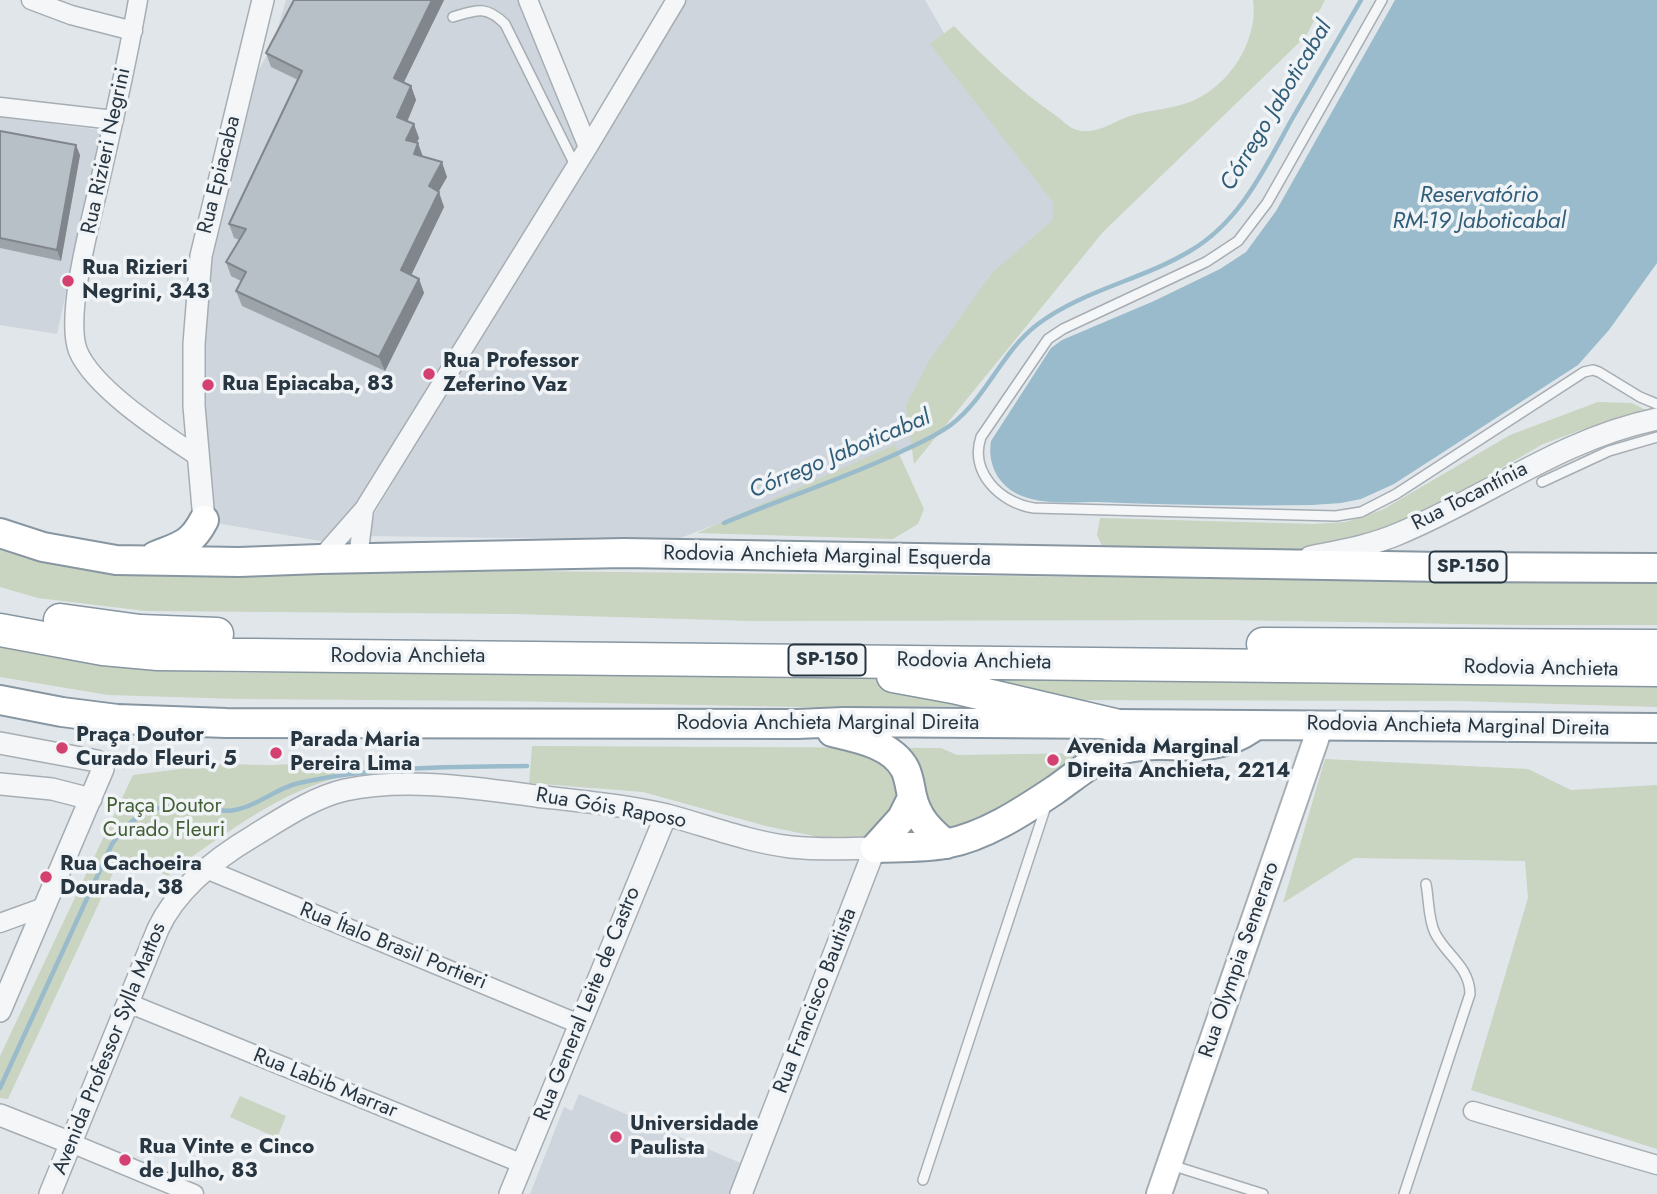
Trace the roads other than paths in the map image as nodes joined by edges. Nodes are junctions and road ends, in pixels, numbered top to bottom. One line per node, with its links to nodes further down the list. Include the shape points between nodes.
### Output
1 (31, 0): 8 (street)
2 (138, 0): 8 (street, Rua Rizieri Negrini)
3 (263, 0): 16 (street, Rua Epiacaba, via 201,256 194,344)
4 (527, 0): 11 (street)
5 (676, 0): 11 (street)
6 (1382, 0): 13 (lane, via 1268,203 1238,241 1206,262 1048,339 981,437 979,463 988,481 1006,498 1034,508 1336,516 1361,512 1396,494 1584,372 1599,372)
7 (453, 17): 12 (lane, via 478,10 494,13 505,24)
8 (133, 31): 10 (street, Rua Rizieri Negrini)
9 (0, 107): 10 (street)
10 (114, 120): 16 (street, Rua Rizieri Negrini, via 80,271 73,326 78,351 117,397)
11 (588, 147): 12 (street)
12 (576, 167): 18 (street)
13 (1657, 404)
14 (1657, 419): 25 (street, Rua Tocantínia, via 1570,447 1398,534)
15 (1657, 437): 17 (lane, Rua Tocantínia, via 1609,452)
16 (197, 456): 19 (street, Rua Epiacaba)
17 (1542, 482)
18 (364, 509): 21 (street); 22 (street)
19 (204, 520): 23 (highway, via 189,542); 24 (highway, via 222,549)
20 (0, 533): 23 (highway, Rodovia Anchieta Marginal Esquerda / SP-150, via 88,556)
21 (358, 558): 22 (highway, Rodovia Anchieta Marginal Esquerda / SP-150); 25 (highway, Rodovia Anchieta Marginal Esquerda / SP-150, via 624,553)
22 (320, 559): 24 (highway, Rodovia Anchieta Marginal Esquerda / SP-150)
23 (148, 560): 24 (highway, Rodovia Anchieta Marginal Esquerda / SP-150)
24 (239, 562)
25 (1279, 564): 26 (highway, Rodovia Anchieta Marginal Esquerda / SP-150)
26 (1657, 568)
27 (0, 608): 29 (highway, Rodovia Anchieta / SP-150, via 140,631 244,636)
28 (0, 630): 30 (highway, Rodovia Anchieta / SP-150, via 158,654)
29 (1657, 646)
30 (788, 660): 31 (highway, Rodovia Anchieta / SP-150); 34 (highway, via 914,679)
31 (1657, 670)
32 (0, 700): 33 (highway, Rodovia Anchieta Marginal Direita, via 117,719 226,723)
33 (797, 724): 34 (highway, Rodovia Anchieta Marginal Direita); 42 (highway, via 881,747 904,768)
34 (1115, 725): 35 (highway, Rodovia Anchieta Marginal Direita)
35 (1257, 725): 36 (highway, Rodovia Anchieta Marginal Direita); 41 (highway, via 1237,739 1215,746 1141,745 1119,750)
36 (1321, 725): 37 (highway, Rodovia Anchieta Marginal Direita); 58 (main road, Rua Olympia Semeraro)
37 (1657, 728)
38 (0, 743): 43 (street, via 99,763 102,772)
39 (0, 784): 43 (street, via 52,789)
40 (344, 790): 44 (street, Rua Góis Raposo, via 455,786); 47 (street, Avenida Professor Sylla Mattos, via 276,822)
41 (1048, 794): 45 (highway, via 978,834); 60 (lane)
42 (912, 798): 45 (highway, via 917,815); 46 (highway, via 902,818)
43 (91, 799): 49 (street)
44 (667, 815): 46 (street, Rua Góis Raposo, via 788,847); 53 (street, Rua General Leite de Castro)
45 (946, 844): 46 (highway)
46 (875, 848): 64 (street, Rua Francisco Bautista)
47 (206, 870): 51 (street, Avenida Professor Sylla Mattos, via 166,912); 53 (street, Rua Ítalo Brasil Portieri)
48 (1426, 884): 67 (lane, via 1434,932 1464,971 1470,994)
49 (44, 907): 50 (street); 52 (street)
50 (0, 923)
51 (128, 1003): 56 (street, Avenida Professor Sylla Mattos); 57 (street, Rua Labib Marrar)
52 (0, 1012)
53 (579, 1024): 57 (street, Rua General Leite de Castro)
54 (1473, 1111): 59 (street)
55 (1, 1115): 56 (street)
56 (71, 1143): 61 (street, Avenida Professor Sylla Mattos); 62 (street)
57 (523, 1164): 63 (street, Rua General Leite de Castro)
58 (1169, 1165): 65 (main road, Rua Olympia Semeraro); 66 (lane)
59 (1657, 1165)
60 (923, 1180)
61 (50, 1194)
62 (194, 1194)
63 (510, 1194)
64 (741, 1194)
65 (1159, 1194)
66 (1263, 1194)
67 (1404, 1194)

